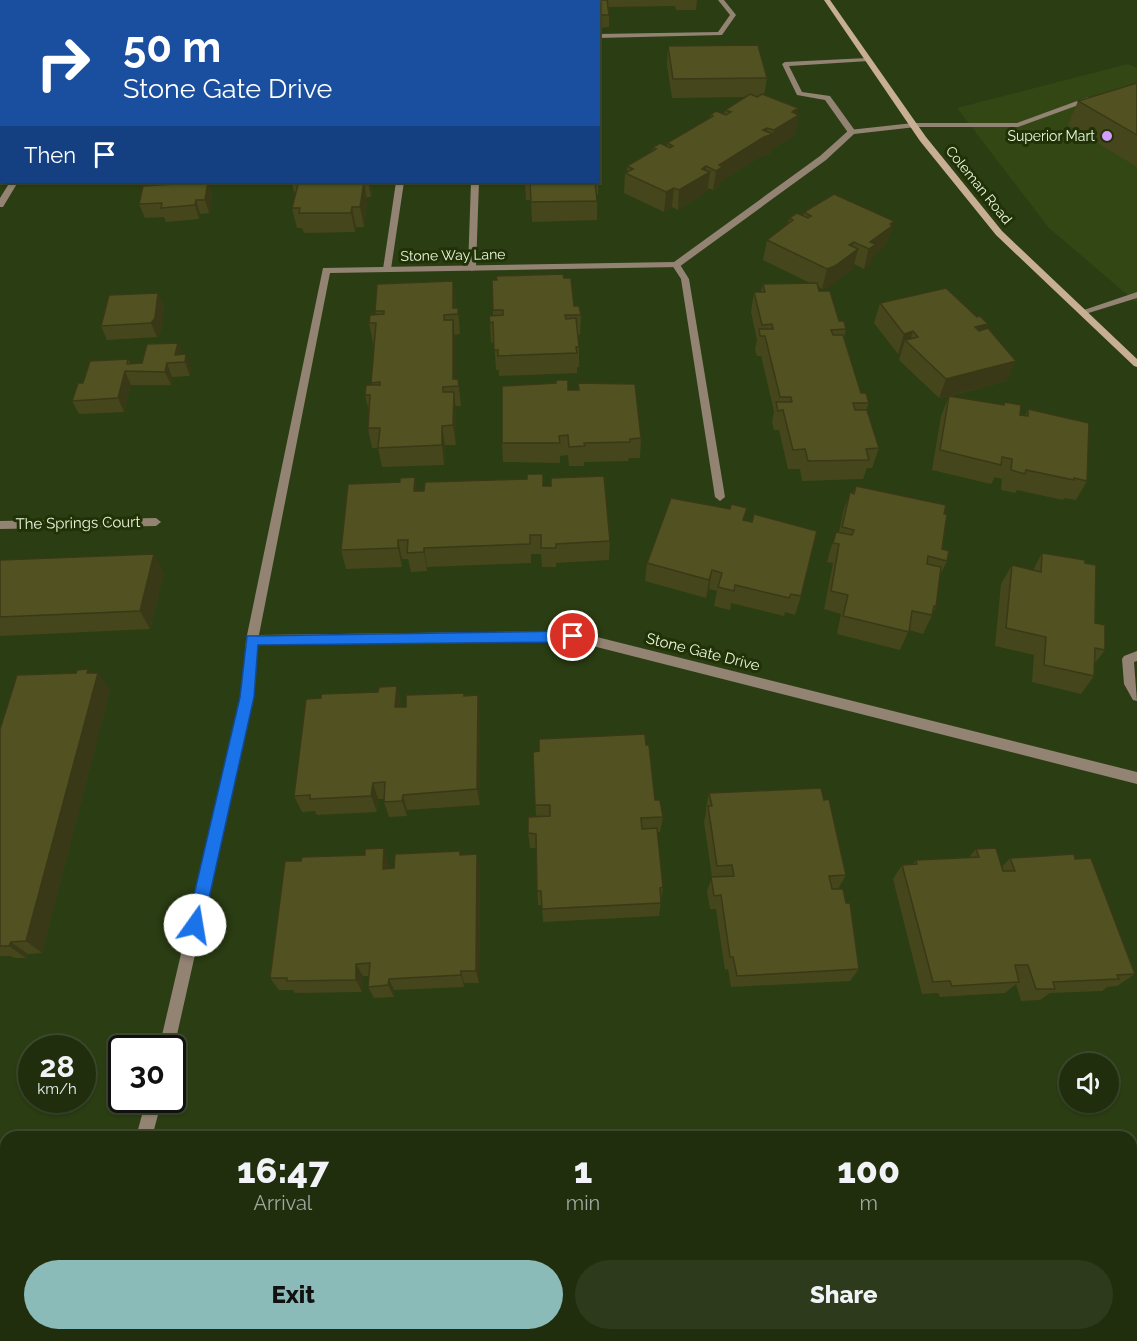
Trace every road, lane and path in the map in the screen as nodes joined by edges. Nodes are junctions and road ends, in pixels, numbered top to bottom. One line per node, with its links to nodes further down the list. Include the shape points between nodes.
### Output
1 (721, 0): 3 (street, via 733,15 720,34)
2 (827, 0): 4 (main road, Coleman Road)
3 (600, 36)
4 (867, 60): 6 (main road, Coleman Road); 7 (street, via 785,64 799,94 827,98)
5 (1095, 98): 6 (street, via 1018,125)
6 (913, 125): 7 (street); 16 (main road, Coleman Road, via 999,233)
7 (852, 132): 12 (street, via 823,158)
8 (13, 183): 11 (street)
9 (399, 183): 14 (street)
10 (475, 183): 13 (street)
11 (0, 205)
12 (676, 265): 13 (street, Stone Way Lane); 18 (street, via 685,279)
13 (472, 268): 14 (street, Stone Way Lane)
14 (387, 269): 21 (street, Stone Way Lane, via 326,270)
15 (1137, 295): 16 (street)
16 (1082, 312): 17 (main road, Coleman Road)
17 (1137, 364)
18 (720, 497)
19 (156, 522): 20 (street, The Springs Court)
20 (0, 525)
21 (252, 640): 24 (street, Stone Gate Drive, via 573,636); 25 (street, via 247,697)
22 (1137, 656): 23 (street, via 1128,659 1129,678)
23 (1137, 696)
24 (1137, 778)
25 (169, 1035)
26 (150, 1113): 27 (street)
27 (145, 1131)

